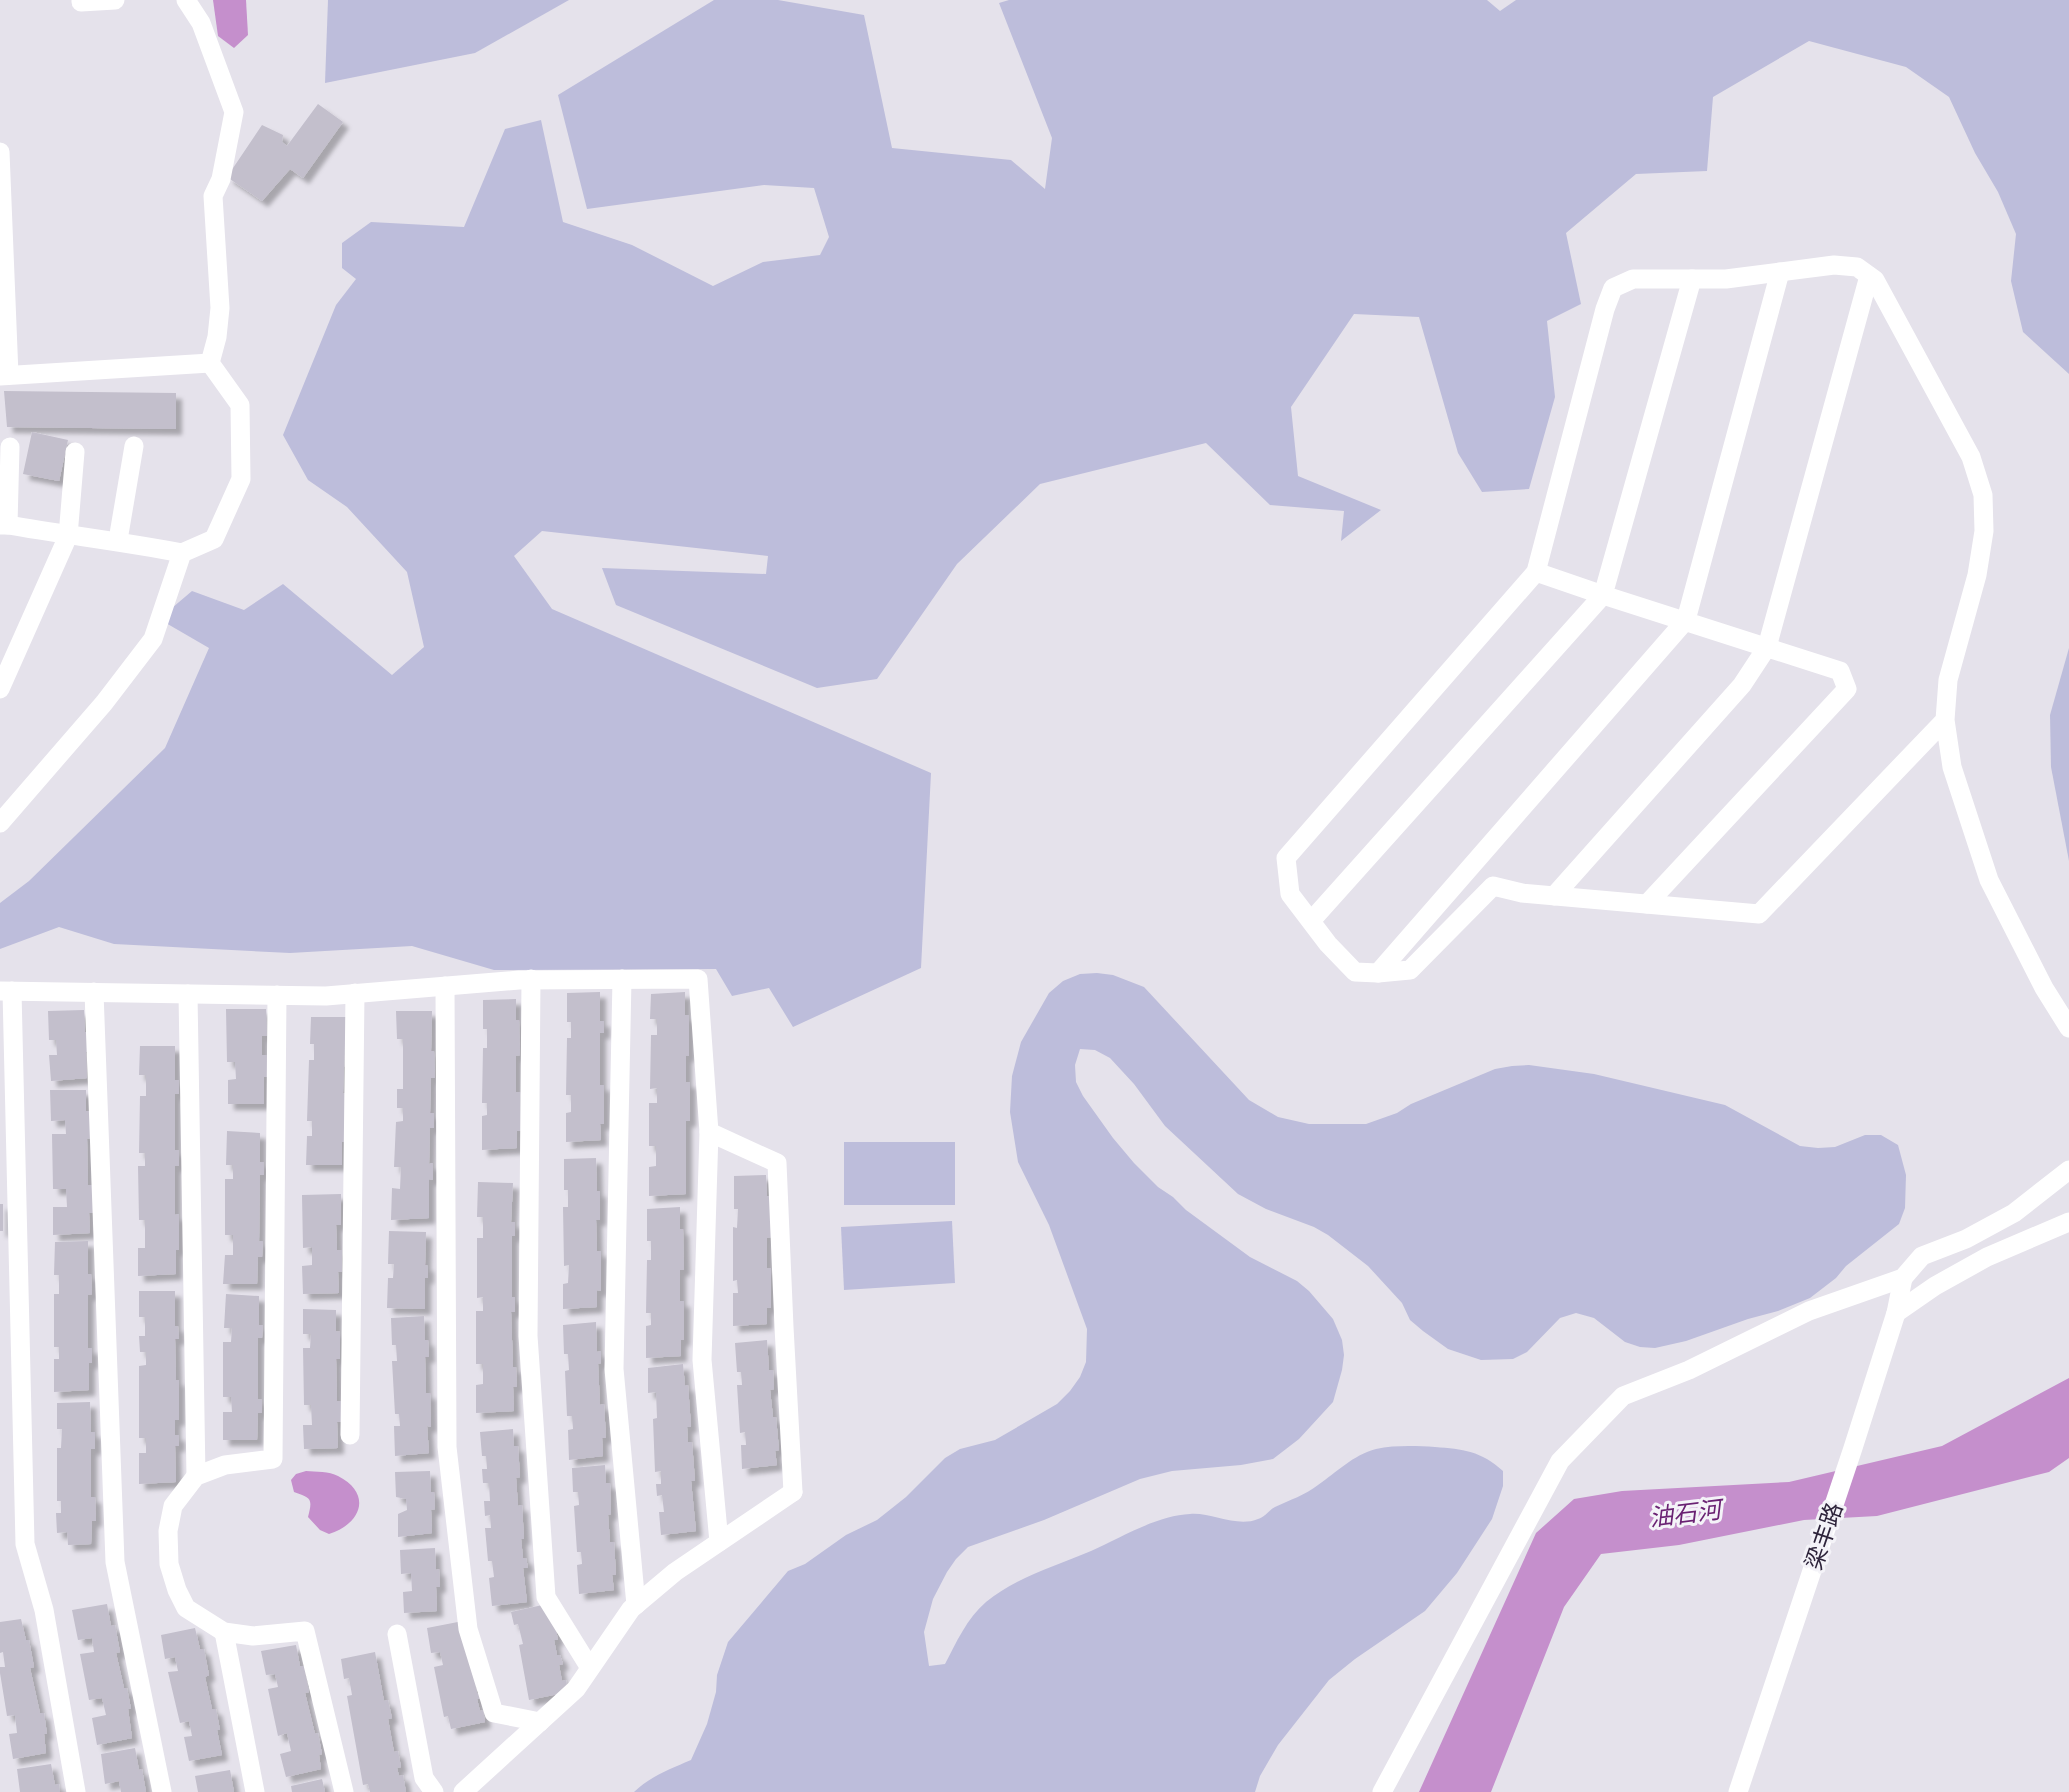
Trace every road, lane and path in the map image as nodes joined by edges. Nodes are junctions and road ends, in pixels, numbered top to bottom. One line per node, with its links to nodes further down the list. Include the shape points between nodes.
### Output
1 (81, 0): 2 (street)
2 (115, 0)
3 (186, 0): 8 (street, via 201,23 234,112 214,196 220,308)
4 (0, 152): 9 (street)
5 (1780, 272): 6 (street, via 1834,265 1857,267); 7 (street); 19 (street)
6 (1869, 276): 20 (street); 22 (street, via 1971,457 1983,495 1984,531 1977,575 1948,680)
7 (1692, 279): 17 (street, via 1633,279 1613,289); 18 (street)
8 (210, 363): 9 (street); 16 (street, via 240,405 241,479 214,539)
9 (4, 375)
10 (134, 446): 15 (street)
11 (10, 447): 13 (street)
12 (75, 452): 14 (street)
13 (4, 525): 14 (street)
14 (68, 536): 15 (street); 21 (street)
15 (118, 541): 16 (street)
16 (183, 553): 23 (street, via 153,639)
17 (1535, 572): 18 (street); 26 (street, via 1286,858 1290,894)
18 (1603, 595): 19 (street); 26 (street)
19 (1686, 620): 20 (street); 27 (street)
20 (1767, 646): 24 (street, via 1742,685); 25 (street, via 1840,671 1847,689)
21 (0, 689)
22 (1945, 720): 25 (street, via 1759,914); 36 (street, via 1952,767 1989,880)
23 (0, 823)
24 (1554, 896): 25 (street); 27 (street, via 1493,886 1410,970)
25 (1647, 904)
26 (1311, 921): 27 (street, via 1355,972)
27 (1378, 973)
28 (531, 979): 29 (street); 30 (street); 48 (street, via 528,1336 546,1597)
29 (622, 979): 37 (street, via 698,979); 45 (street, via 614,1368)
30 (445, 986): 33 (street); 49 (street, via 447,1447 468,1629 494,1713)
31 (6, 991): 32 (street); 50 (street, via 25,1544 44,1609)
32 (94, 992): 34 (street); 51 (street, via 115,1562)
33 (355, 993): 35 (street); 42 (street)
34 (188, 994): 35 (street); 43 (street)
35 (277, 995): 43 (street, via 273,1459 225,1465)
36 (2069, 1028)
37 (709, 1132): 44 (street, via 702,1360); 44 (street, via 777,1163 793,1492)
38 (2069, 1170): 40 (street, via 2014,1213 1922,1256)
39 (2069, 1222): 41 (street, via 1987,1257)
40 (1903, 1278): 41 (street, 梁丰路); 56 (street, via 1808,1311 1689,1370 1622,1396 1560,1461)
41 (1896, 1312): 57 (street, 梁丰路)
42 (350, 1435)
43 (196, 1476): 46 (street, via 173,1506 169,1564 186,1608)
44 (719, 1542): 45 (street)
45 (636, 1605): 48 (street)
46 (224, 1632): 52 (street); 53 (street, via 253,1636 306,1631)
47 (397, 1634): 54 (street, via 424,1778)
48 (590, 1668): 49 (street, via 576,1689)
49 (540, 1722): 55 (street)
50 (76, 1792)
51 (162, 1792)
52 (255, 1792)
53 (344, 1792)
54 (434, 1792)
55 (463, 1792)
56 (1382, 1792)
57 (1738, 1792)

